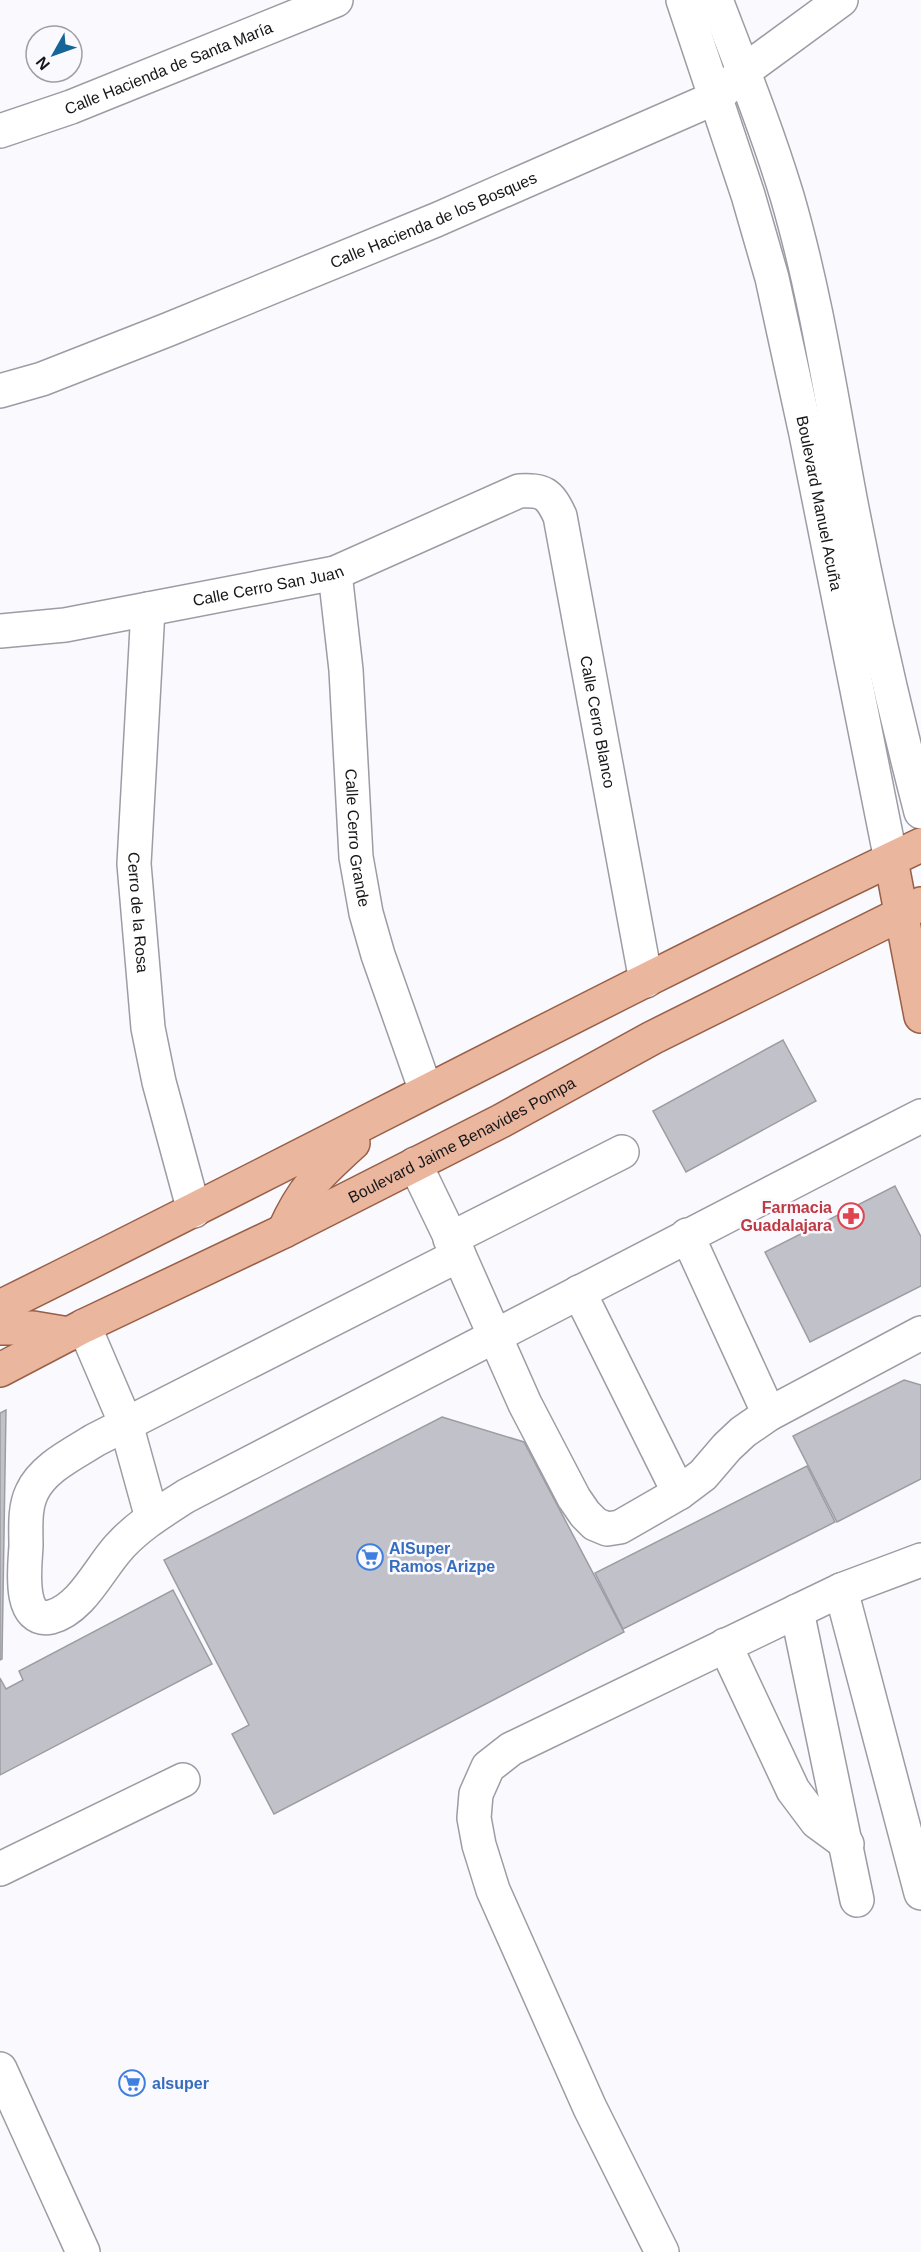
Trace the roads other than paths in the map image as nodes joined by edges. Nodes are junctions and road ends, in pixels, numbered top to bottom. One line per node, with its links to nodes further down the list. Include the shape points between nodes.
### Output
1 (336, 0): 7 (street, Calle Hacienda de Santa María, via 72,107)
2 (683, 0): 6 (street, Boulevard Manuel Acuña)
3 (716, 0): 5 (street, Boulevard Manuel Acuña)
4 (841, 0): 5 (street, Calle Hacienda de los Bosques)
5 (744, 71): 6 (street, Calle Hacienda de los Bosques); 13 (street, Boulevard Manuel Acuña, via 803,257 869,595)
6 (717, 98): 8 (street, Calle Hacienda de los Bosques, via 436,220 167,330 42,379); 15 (street, Boulevard Manuel Acuña, via 772,278)
7 (0, 131)
8 (0, 391)
9 (519, 491): 10 (street, Calle Cerro San Juan); 17 (street, Calle Cerro Blanco, via 538,490 547,495 560,516)
10 (335, 573): 11 (street, Calle Cerro San Juan); 19 (street, Calle Cerro Grande, via 346,670 358,868 378,955)
11 (148, 609): 12 (street, Calle Cerro San Juan); 24 (street, Cerro de la Rosa, via 134,864 147,1028)
12 (0, 632)
13 (921, 812)
14 (921, 845): 15 (main road)
15 (891, 860): 16 (main road, Boulevard Manuel Acuña); 17 (main road)
16 (911, 909): 18 (main road, Boulevard Manuel Acuña); 23 (main road, Boulevard Jaime Benavides Pompa, via 652,1038)
17 (646, 981): 19 (main road)
18 (921, 1016)
19 (426, 1092): 20 (main road)
20 (385, 1113): 24 (main road); 25 (main road, via 307,1188)
21 (921, 1116): 26 (street)
22 (622, 1152): 27 (street)
23 (415, 1164): 25 (main road, Boulevard Jaime Benavides Pompa); 27 (street)
24 (194, 1211): 29 (main road)
25 (284, 1231): 31 (main road, Boulevard Jaime Benavides Pompa)
26 (687, 1235): 28 (street); 35 (street)
27 (455, 1247): 33 (street); 36 (street)
28 (579, 1292): 33 (street); 37 (street)
29 (0, 1307)
30 (0, 1328): 31 (main road)
31 (76, 1330): 34 (main road, Boulevard Jaime Benavides Pompa); 36 (street)
32 (921, 1333): 35 (street)
33 (496, 1337): 37 (street, via 525,1404 574,1498 595,1524 607,1529 620,1527); 38 (street, via 186,1496)
34 (0, 1370)
35 (769, 1414): 37 (street, via 743,1432 703,1474)
36 (126, 1424): 38 (street); 38 (street, via 56,1465 32,1492 27,1507 24,1587 34,1614 43,1618 64,1611 90,1588 120,1546)
37 (679, 1492)
38 (152, 1518)
39 (921, 1560): 40 (street)
40 (841, 1590): 41 (street); 46 (street)
41 (797, 1611): 42 (street); 44 (street)
42 (725, 1645): 44 (street, via 793,1790 817,1822); 50 (street, via 511,1749 488,1767 476,1794 477,1836 494,1890 590,2108)
43 (183, 1780): 45 (street)
44 (847, 1844): 47 (street)
45 (0, 1869)
46 (921, 1893)
47 (858, 1900)
48 (0, 2069): 49 (street)
49 (83, 2252)
50 (662, 2252)

